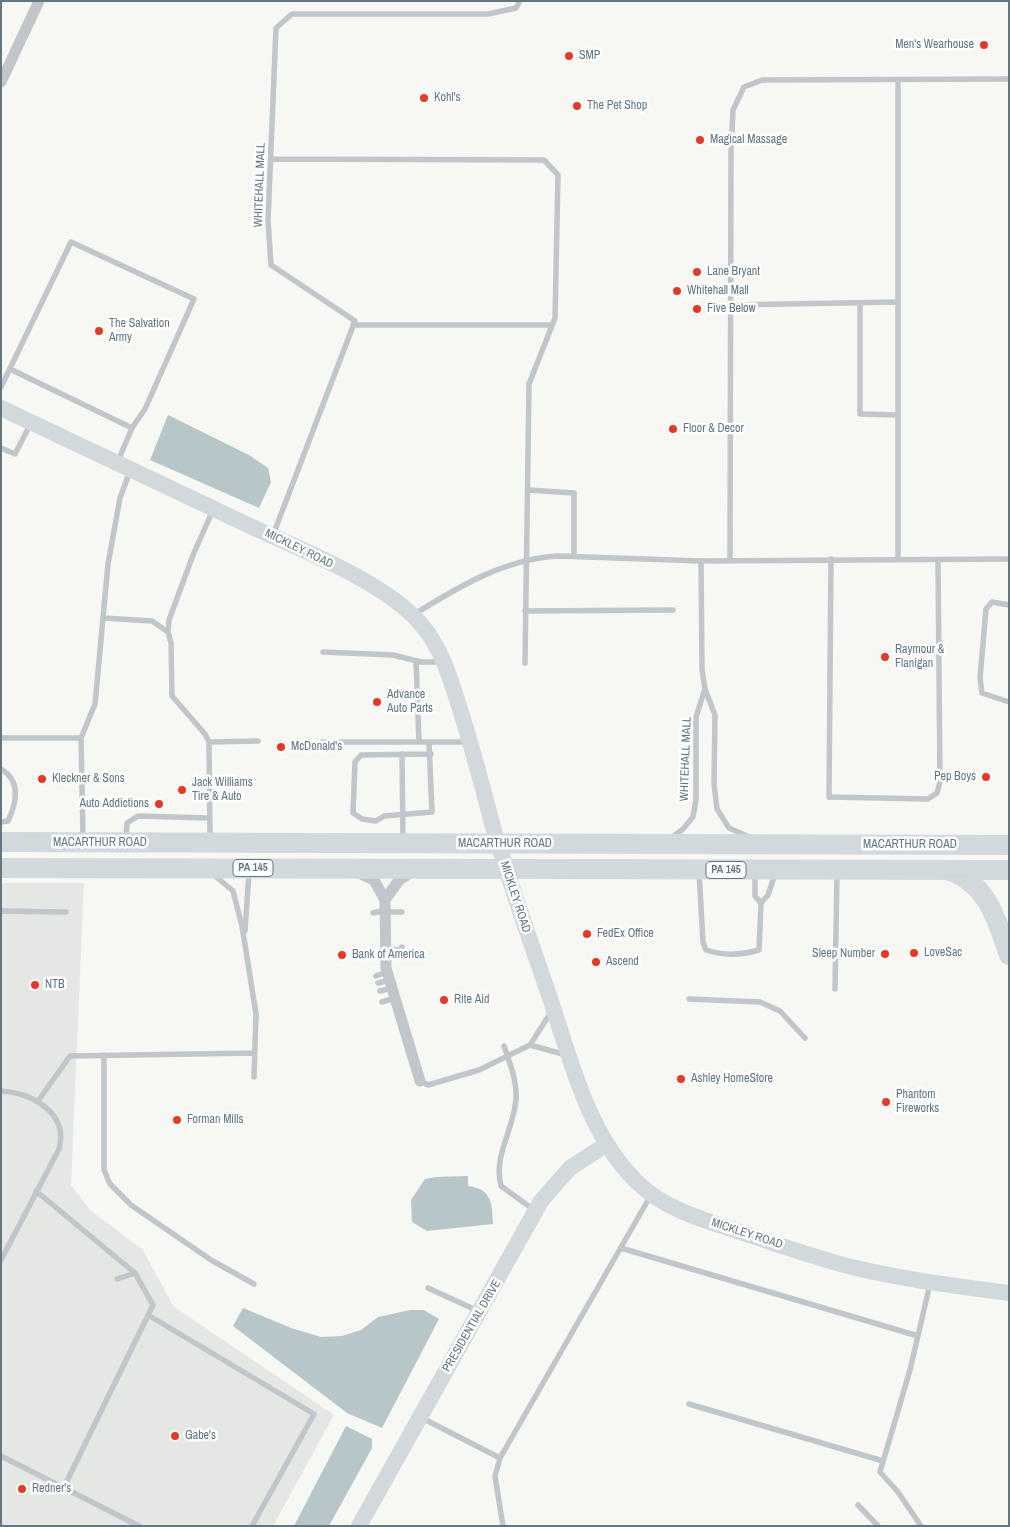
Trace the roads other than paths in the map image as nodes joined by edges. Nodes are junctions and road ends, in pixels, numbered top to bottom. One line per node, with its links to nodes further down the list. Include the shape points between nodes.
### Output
1 (39, 1): 5 (street)
2 (520, 1): 6 (lane, WHITEHALL MALL, via 516,8 488,14 292,14 276,28)
3 (1009, 79): 4 (lane)
4 (898, 80): 7 (lane); 9 (lane, via 762,80 744,87 732,110)
5 (1, 82)
6 (271, 160): 10 (lane, WHITEHALL MALL, via 268,220 271,265 354,321); 11 (lane, via 544,160 558,175 555,318)
7 (898, 302): 8 (lane); 15 (lane)
8 (860, 304): 9 (lane); 15 (lane, via 860,414)
9 (731, 306): 27 (lane)
10 (353, 325): 11 (lane); 22 (lane)
11 (552, 326): 20 (lane, via 528,384)
12 (10, 369): 13 (lane); 17 (lane); 17 (lane, via 71,242 194,299 145,409)
13 (1, 387)
14 (1, 408): 16 (street, MICKLEY ROAD)
15 (897, 415): 25 (lane)
16 (31, 422): 18 (lane, via 16,454); 19 (street, MICKLEY ROAD)
17 (132, 428): 19 (lane)
18 (1, 448)
19 (124, 466): 21 (street, MICKLEY ROAD); 35 (lane)
20 (528, 490): 23 (lane, via 574,493); 29 (lane)
21 (214, 509): 22 (street, MICKLEY ROAD); 36 (lane, via 193,555 169,620)
22 (272, 536): 34 (street, MICKLEY ROAD, via 384,592)
23 (574, 556): 29 (lane, via 537,557); 30 (lane)
24 (831, 559): 25 (lane); 27 (lane); 28 (lane, via 829,797 928,799 937,792 940,782)
25 (898, 559): 28 (lane)
26 (1009, 559): 28 (lane)
27 (730, 560): 30 (lane)
28 (938, 560)
29 (526, 561): 33 (lane); 34 (lane, via 512,563 466,583)
30 (701, 561): 41 (lane, WHITEHALL MALL)
31 (1009, 605): 42 (lane, via 992,602 986,609 980,678 982,693)
32 (673, 610): 33 (lane)
33 (525, 611): 40 (lane)
34 (413, 615): 39 (street, MICKLEY ROAD, via 436,644)
35 (103, 618): 36 (lane, via 152,621); 44 (lane, via 95,704)
36 (168, 632): 46 (lane, via 172,696)
37 (323, 652): 38 (lane, via 394,655)
38 (416, 660): 39 (lane); 48 (lane)
39 (444, 662): 50 (street, MICKLEY ROAD)
40 (525, 663)
41 (705, 689): 63 (lane, WHITEHALL MALL, via 696,717 693,817 683,830); 64 (lane, WHITEHALL MALL, via 715,715 717,809 729,828)
42 (1009, 702)
43 (1, 738): 44 (lane)
44 (81, 738): 58 (lane)
45 (258, 741): 46 (lane)
46 (209, 742): 55 (lane)
47 (322, 742): 48 (lane)
48 (419, 742): 49 (lane)
49 (429, 742): 50 (lane); 52 (lane)
50 (470, 742): 62 (street, MICKLEY ROAD)
51 (402, 754): 52 (lane); 54 (lane); 54 (lane, via 361,755 354,762 353,796 354,813 362,819 376,822 384,816)
52 (431, 754): 54 (lane, via 432,812)
53 (1, 769): 56 (lane, via 14,780 16,789 14,810 8,821)
54 (403, 813): 61 (lane)
55 (210, 818): 59 (lane, via 131,818 127,823); 60 (lane)
56 (1, 822)
57 (1, 842): 58 (highway, MACARTHUR ROAD / PA 145)
58 (83, 843): 59 (highway, MACARTHUR ROAD / PA 145)
59 (126, 843): 60 (highway, MACARTHUR ROAD / PA 145)
60 (210, 843): 61 (highway, MACARTHUR ROAD / PA 145)
61 (403, 844): 62 (highway, MACARTHUR ROAD / PA 145)
62 (498, 844): 63 (highway, MACARTHUR ROAD / PA 145); 71 (street, MICKLEY ROAD)
63 (660, 845): 64 (highway, MACARTHUR ROAD / PA 145)
64 (766, 845): 65 (highway, MACARTHUR ROAD / PA 145)
65 (1009, 845)
66 (1, 868): 67 (highway, MACARTHUR ROAD / PA 145)
67 (202, 868): 68 (highway, MACARTHUR ROAD / PA 145); 85 (lane, via 233,891)
68 (249, 868): 69 (highway, MACARTHUR ROAD / PA 145); 85 (lane)
69 (348, 868): 70 (highway, MACARTHUR ROAD / PA 145); 78 (street, via 374,880)
70 (418, 868): 71 (highway, MACARTHUR ROAD / PA 145); 78 (street, via 399,880)
71 (506, 869): 72 (highway, MACARTHUR ROAD / PA 145); 95 (street, MICKLEY ROAD)
72 (699, 870): 73 (highway, MACARTHUR ROAD / PA 145); 79 (lane, via 702,942 706,950 718,954 747,954 760,950)
73 (756, 870): 74 (highway, MACARTHUR ROAD / PA 145); 79 (lane, via 755,896)
74 (776, 870): 75 (highway, MACARTHUR ROAD / PA 145); 79 (lane, via 768,895)
75 (837, 870): 76 (highway, MACARTHUR ROAD / PA 145); 91 (lane)
76 (946, 870): 77 (highway, MACARTHUR ROAD / PA 145); 88 (highway, via 972,883 983,894)
77 (1009, 870)
78 (385, 900): 82 (lane, via 382,911); 83 (street)
79 (761, 903)
80 (1, 911): 81 (lane)
81 (66, 912)
82 (373, 912)
83 (387, 912): 84 (lane); 87 (street)
84 (402, 912)
85 (244, 938): 99 (lane, via 256,1014)
86 (402, 947): 87 (lane, via 402,950)
87 (386, 949): 90 (street)
88 (1009, 955)
89 (378, 983): 90 (lane)
90 (388, 983): 92 (lane); 94 (lane); 104 (street)
91 (835, 989)
92 (380, 991)
93 (689, 998): 96 (lane, via 760,1002 780,1011)
94 (382, 1002)
95 (553, 1008): 97 (lane); 102 (street, MICKLEY ROAD)
96 (805, 1038)
97 (530, 1045): 101 (lane); 102 (lane)
98 (504, 1046): 101 (lane)
99 (254, 1053): 100 (lane); 103 (lane)
100 (104, 1055): 106 (lane, via 70,1056); 116 (lane, via 104,1170 110,1184 131,1205 212,1260)
101 (507, 1055): 104 (lane, via 479,1070 428,1085); 110 (lane, via 516,1098 498,1174 501,1186)
102 (569, 1056): 107 (street, MICKLEY ROAD, via 579,1086)
103 (254, 1077)
104 (420, 1081)
105 (1, 1091): 106 (lane, via 25,1094)
106 (38, 1101): 108 (lane, via 52,1114 62,1139)
107 (607, 1144): 109 (street, MICKLEY ROAD, via 623,1167); 110 (street, PRESIDENTIAL DRIVE, via 570,1168)
108 (36, 1191): 112 (lane); 113 (lane)
109 (652, 1194): 111 (lane); 115 (street, MICKLEY ROAD, via 686,1214 802,1252 854,1268)
110 (535, 1211): 119 (street, PRESIDENTIAL DRIVE)
111 (621, 1248): 121 (lane); 125 (lane)
112 (1, 1260)
113 (135, 1273): 114 (lane); 120 (lane, via 153,1305)
114 (117, 1279)
115 (930, 1282): 118 (street, MICKLEY ROAD); 121 (lane)
116 (254, 1284)
117 (428, 1288): 119 (lane)
118 (1009, 1292)
119 (480, 1312): 123 (street, PRESIDENTIAL DRIVE)
120 (148, 1315): 127 (lane); 130 (lane, via 314,1414)
121 (918, 1336): 126 (lane)
122 (689, 1404): 126 (lane)
123 (420, 1417): 125 (lane); 131 (street, PRESIDENTIAL DRIVE)
124 (1, 1456): 127 (lane)
125 (500, 1458): 132 (lane, via 495,1476)
126 (883, 1461): 134 (lane, via 880,1472)
127 (64, 1487): 129 (lane)
128 (858, 1505): 133 (lane)
129 (139, 1526)
130 (252, 1526)
131 (359, 1526)
132 (503, 1526)
133 (878, 1526)
134 (921, 1526)

